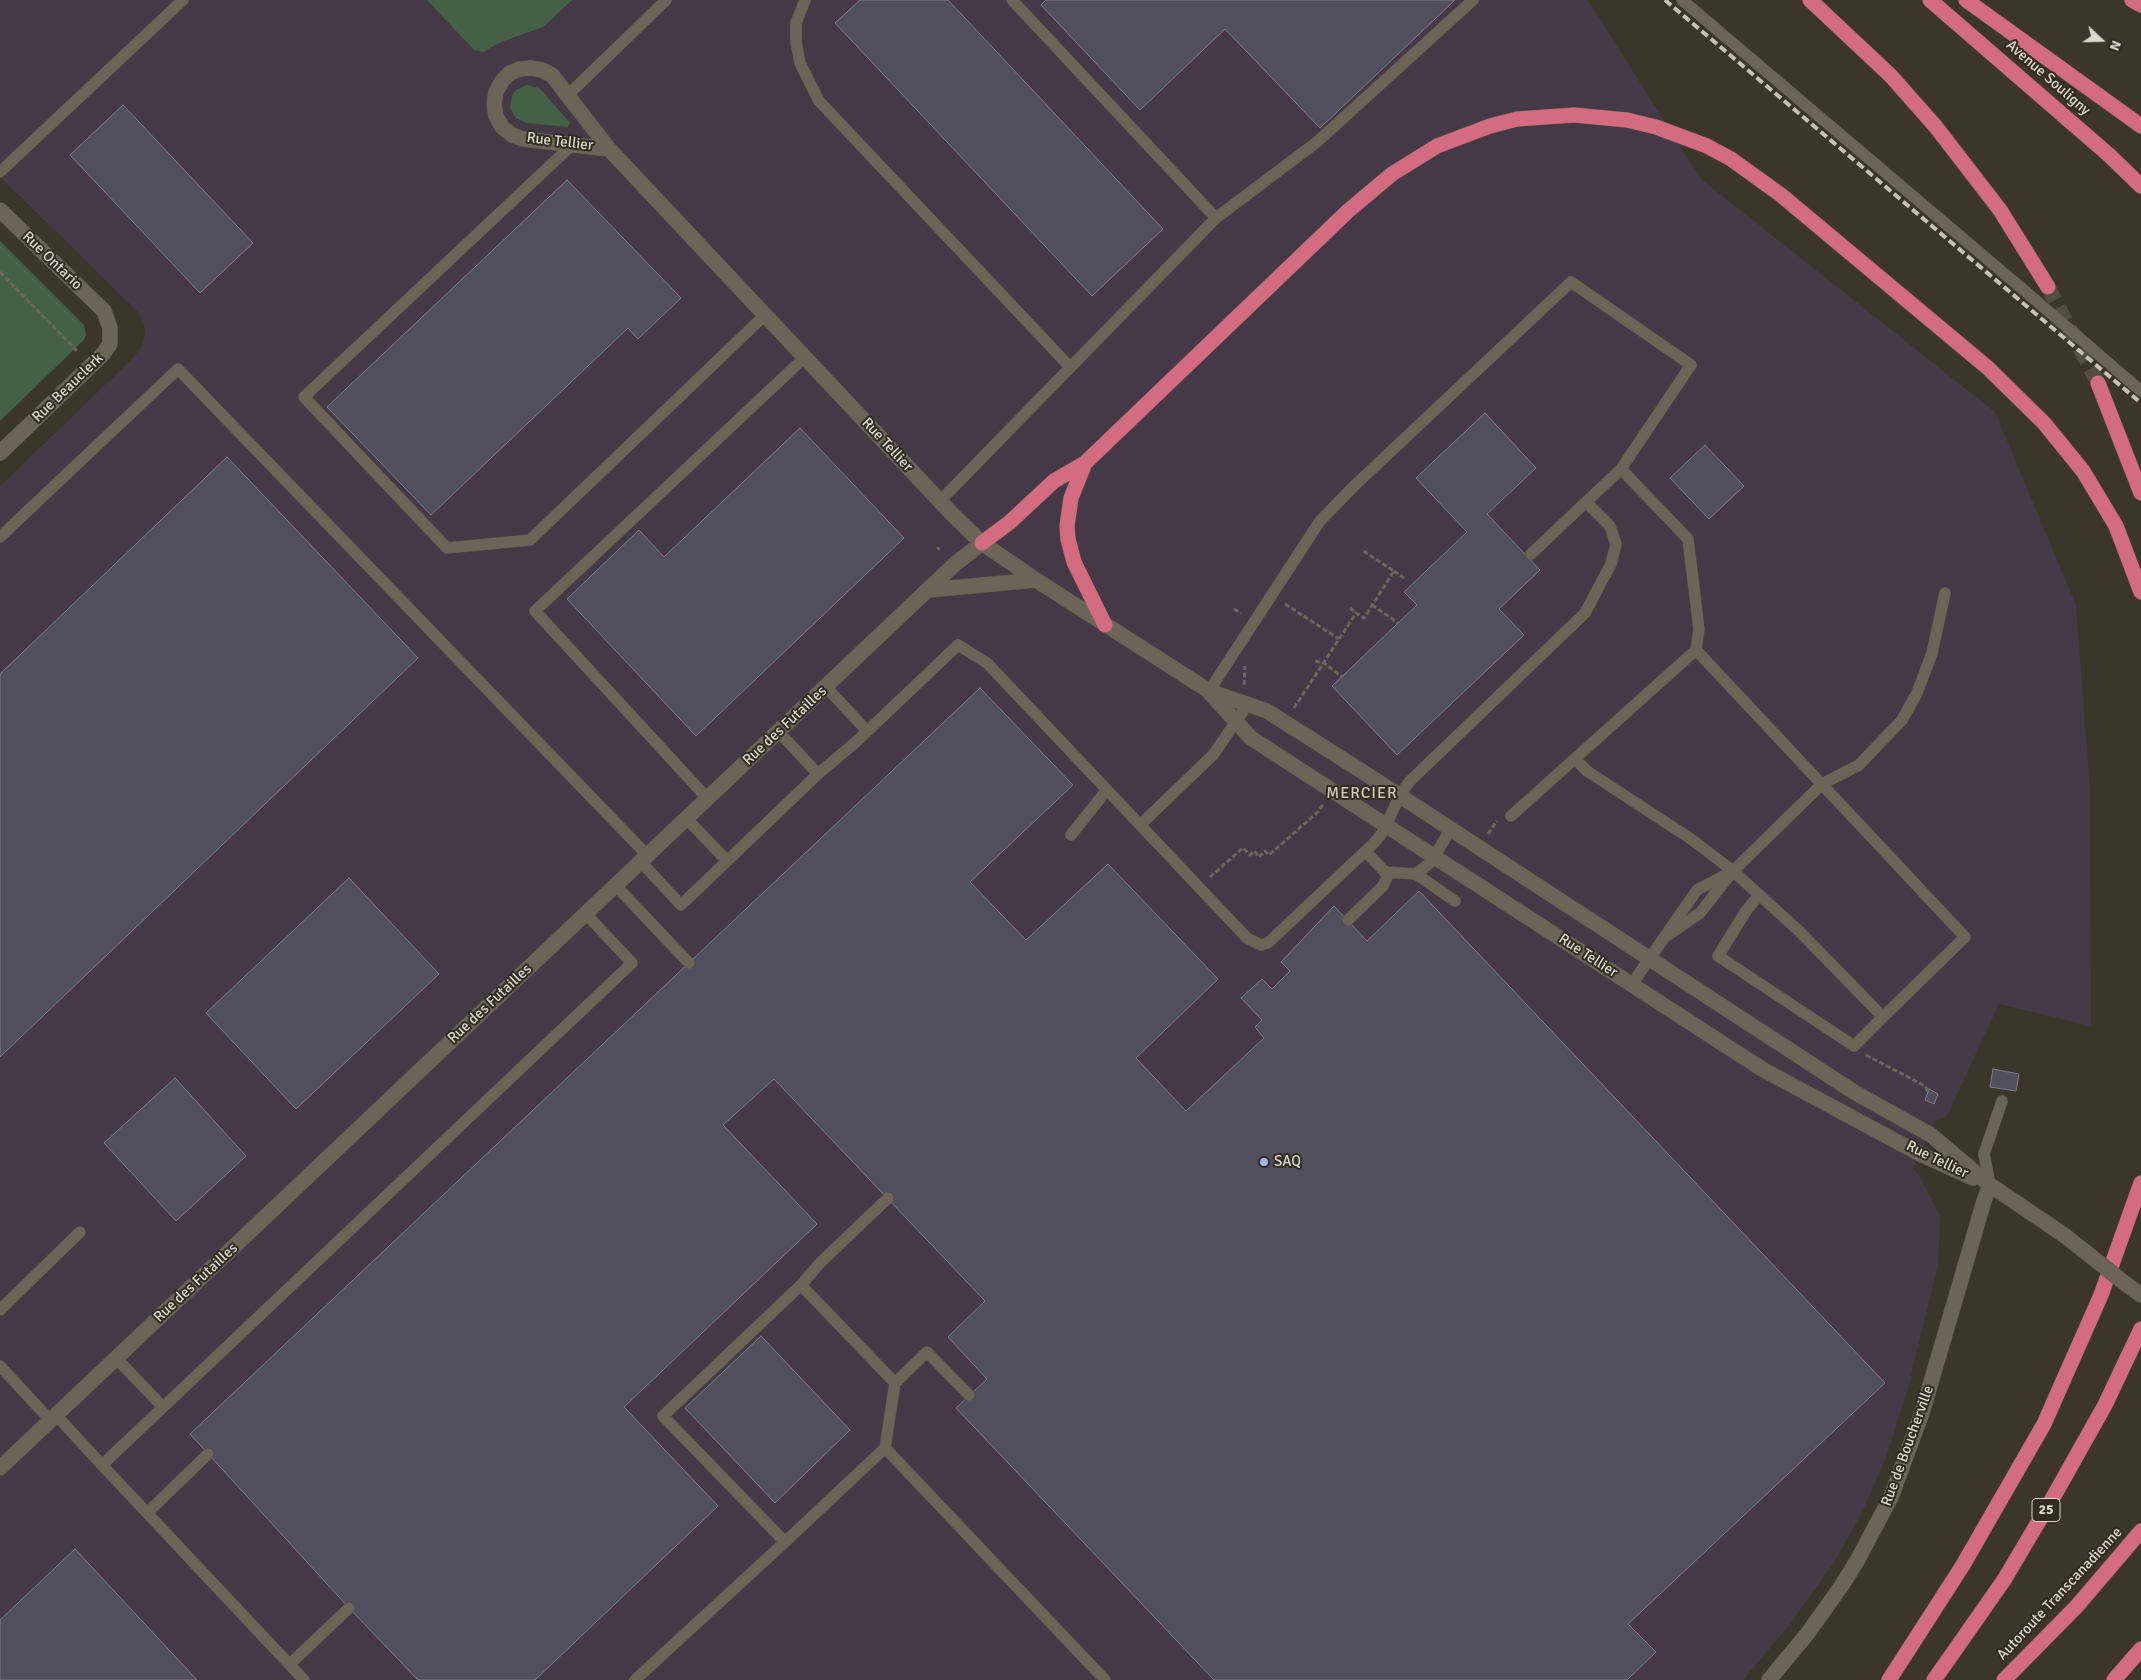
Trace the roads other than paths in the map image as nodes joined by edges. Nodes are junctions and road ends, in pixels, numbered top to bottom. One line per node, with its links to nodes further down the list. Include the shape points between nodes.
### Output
1 (184, 0): 16 (lane)
2 (666, 0): 12 (lane)
3 (805, 0): 24 (lane, via 796,22 796,42 800,63 819,101)
4 (1012, 0): 19 (lane)
5 (1473, 0): 19 (lane, via 1317,142)
6 (1682, 0): 26 (lane, bridge)
7 (1810, 0): 20 (highway, via 1890,76 1941,134 2000,210)
8 (1930, 0): 17 (highway, Avenue Souligny)
9 (1966, 0): 13 (highway)
10 (2132, 0): 11 (highway)
11 (2141, 5)
12 (568, 94): 14 (street, Rue Tellier, via 552,75 542,70 520,69 502,81 494,104 502,127 512,134 523,139); 15 (street, Rue Tellier)
13 (2141, 126)
14 (573, 144): 15 (street, Rue Tellier); 22 (lane, via 304,397 447,548 530,540)
15 (609, 148): 22 (street, Rue Tellier)
16 (0, 172)
17 (2141, 186)
18 (0, 210): 21 (street, Rue Ontario)
19 (1216, 218): 24 (lane)
20 (2048, 287)
21 (104, 312): 27 (street, Rue Beauclerk, via 110,328 110,344 103,354)
22 (765, 315): 23 (street, Rue Tellier)
23 (804, 357): 31 (street, Rue Tellier); 53 (lane, via 535,611)
24 (1070, 367): 31 (lane)
25 (2098, 383): 30 (highway)
26 (2141, 391)
27 (0, 453)
28 (1084, 463): 34 (highway, via 1054,481); 38 (highway, via 1348,211 1413,160 1463,134 1490,126 1544,116 1602,116 1664,129 1731,159 1781,195 1988,368 2044,423 2083,471 2116,526); 40 (highway, via 1070,498 1068,539 1074,562)
29 (1621, 469): 32 (lane); 41 (lane, via 1688,539 1699,629); 43 (lane, via 1691,365 1571,282 1320,521)
30 (2141, 492)
31 (940, 501): 34 (street, Rue Tellier)
32 (1587, 503): 35 (lane); 52 (lane, via 1610,526 1616,544 1612,564 1589,607 1410,781)
33 (0, 537): 62 (lane, via 178,369)
34 (982, 543): 36 (street, Rue Tellier); 37 (street, Rue des Futailles)
35 (1531, 554)
36 (1036, 580): 37 (street); 40 (street, Rue Tellier)
37 (928, 590): 42 (street, Rue des Futailles)
38 (2141, 592)
39 (1945, 593): 50 (lane, via 1932,653 1917,693 1902,720 1859,765)
40 (1105, 625): 43 (street, Rue Tellier)
41 (1696, 650): 48 (lane); 50 (lane)
42 (826, 687): 46 (lane); 47 (street, Rue des Futailles)
43 (1209, 692): 44 (street, Rue Tellier); 45 (street, Rue Tellier)
44 (1248, 704): 45 (lane); 52 (street, Rue Tellier, via 1267,710)
45 (1237, 722): 56 (lane, via 1213,755); 57 (street, Rue Tellier, via 1252,738)
46 (867, 731): 49 (lane); 51 (lane, via 958,645 986,663)
47 (779, 732): 49 (lane); 53 (street, Rue des Futailles)
48 (1575, 759): 54 (lane); 64 (lane, via 1587,771 1691,839)
49 (818, 774): 63 (lane)
50 (1822, 784): 64 (lane); 76 (lane, via 1965,937)
51 (1106, 790): 56 (lane); 59 (lane)
52 (1400, 795): 57 (lane); 58 (street, Rue Tellier)
53 (708, 799): 55 (street, Rue des Futailles)
54 (1511, 816)
55 (687, 819): 62 (street, Rue des Futailles); 63 (lane)
56 (1140, 825): 60 (lane, via 1247,938 1261,944 1268,943 1288,926)
57 (1386, 825): 60 (lane); 61 (street, Rue Tellier)
58 (1452, 829): 61 (lane); 73 (street, Rue Tellier)
59 (1071, 835)
60 (1366, 852): 65 (lane)
61 (1434, 857): 66 (lane); 75 (street, Rue Tellier)
62 (644, 859): 63 (lane, via 681,905); 67 (street, Rue des Futailles)
63 (727, 861)
64 (1733, 871): 68 (lane); 72 (lane, via 1700,913); 72 (lane, via 1697,890)
65 (1389, 873): 66 (lane); 71 (lane, via 1383,886)
66 (1416, 874): 69 (lane)
67 (616, 886): 70 (street, Rue des Futailles); 74 (lane)
68 (1759, 894): 76 (lane); 76 (lane, via 1718,956 1854,1046)
69 (1455, 901)
70 (586, 914): 86 (street, Rue des Futailles); 90 (lane, via 632,963)
71 (1348, 920)
72 (1665, 937): 73 (lane)
73 (1649, 957): 75 (lane); 79 (street, Rue Tellier, via 1865,1099 1930,1135)
74 (689, 963)
75 (1632, 984): 79 (street, Rue Tellier, via 1762,1069 1920,1154)
76 (1883, 1017)
77 (2002, 1100): 79 (lane, via 1984,1154)
78 (2141, 1183): 106 (highway, via 2089,1325 2044,1424 1963,1565)
79 (1990, 1185): 83 (street, Rue Tellier, bridge, via 2064,1235); 105 (street, Rue de Boucherville, via 1922,1413 1890,1497 1842,1585)
80 (888, 1198): 82 (lane)
81 (80, 1232): 84 (lane)
82 (801, 1285): 88 (lane); 98 (lane, via 663,1416)
83 (2141, 1295)
84 (0, 1310)
85 (2141, 1329): 107 (highway, 25, via 2105,1405 2051,1502 2004,1580)
86 (116, 1358): 90 (lane); 91 (street, Rue des Futailles)
87 (0, 1366): 91 (lane)
88 (895, 1383): 89 (lane, via 927,1352); 92 (lane)
89 (968, 1395)
90 (163, 1408): 94 (lane)
91 (53, 1418): 94 (lane); 95 (street, Rue des Futailles)
92 (885, 1448): 98 (lane); 104 (lane)
93 (208, 1454): 96 (lane)
94 (102, 1465): 96 (lane)
95 (0, 1468)
96 (147, 1513): 101 (lane)
97 (2141, 1531): 108 (highway, Autoroute Transcanadienne, via 2077,1606)
98 (785, 1542): 103 (lane)
99 (349, 1608): 101 (lane)
100 (2141, 1649): 109 (highway)
101 (290, 1664): 102 (lane)
102 (304, 1680)
103 (634, 1680)
104 (1106, 1680)
105 (1769, 1680)
106 (1889, 1680)
107 (1934, 1680)
108 (2004, 1680)
109 (2114, 1680)

